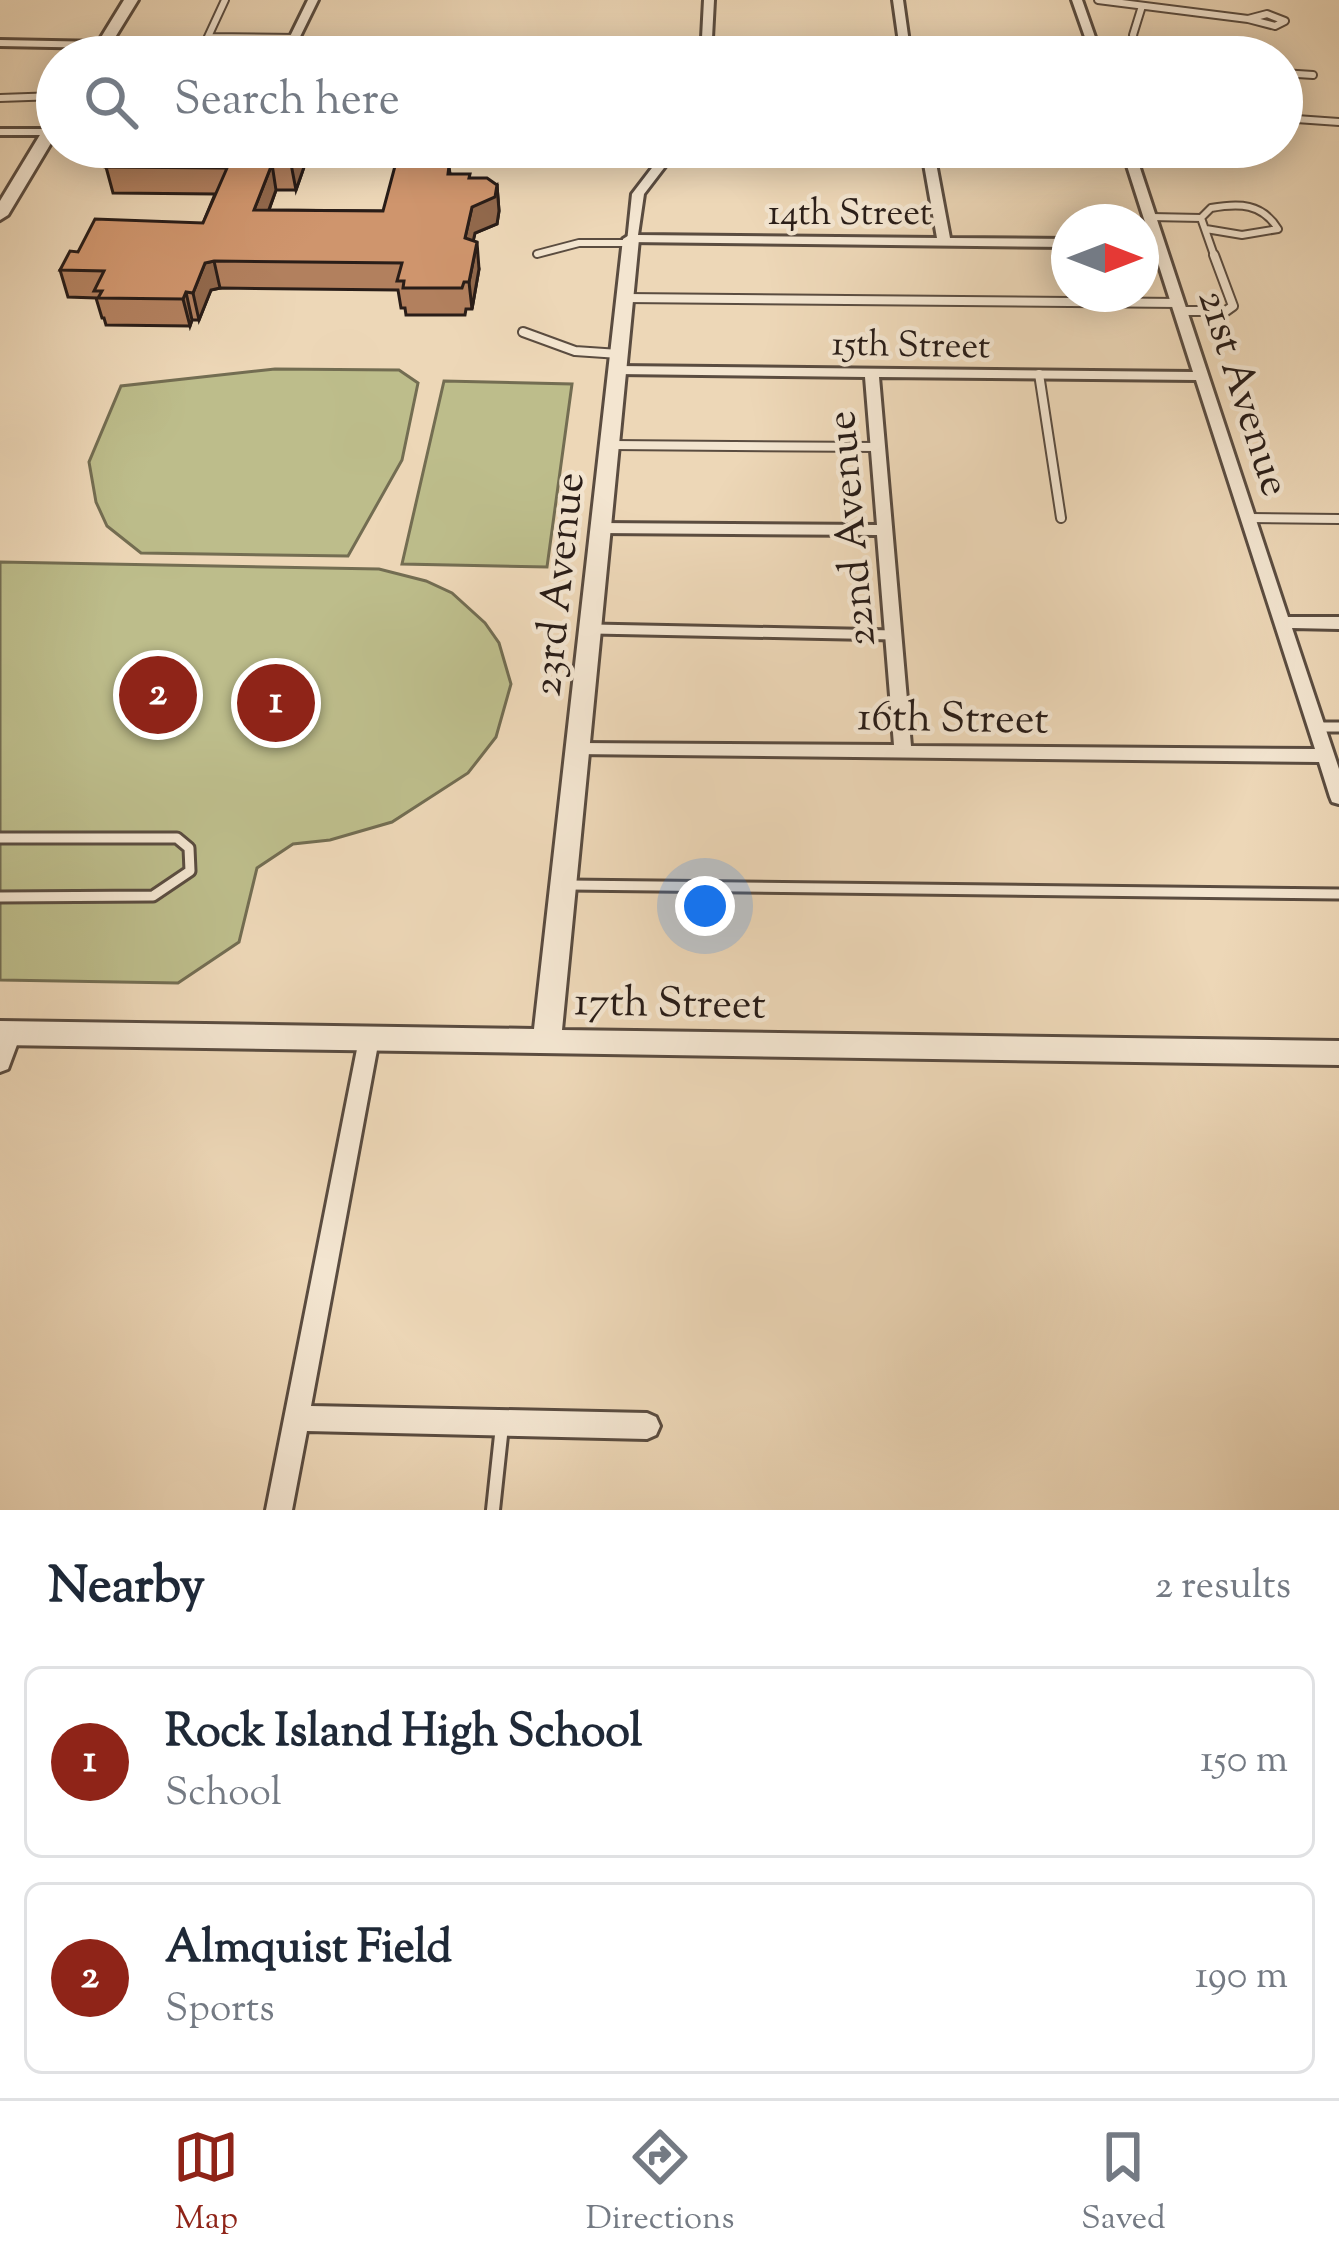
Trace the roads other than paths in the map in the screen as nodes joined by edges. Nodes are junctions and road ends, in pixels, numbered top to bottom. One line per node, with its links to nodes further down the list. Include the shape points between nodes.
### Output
1 (131, 0): 10 (street)
2 (225, 0): 11 (lane)
3 (313, 0): 12 (street)
4 (709, 0): 13 (street)
5 (898, 0): 14 (street)
6 (1077, 0): 15 (street)
7 (1102, 0): 8 (lane)
8 (1142, 6): 9 (lane); 16 (lane)
9 (1248, 19): 9 (lane, via 1275,26 1285,20 1267,14)
10 (108, 36)
11 (208, 36)
12 (298, 36)
13 (707, 36)
14 (903, 36)
15 (1089, 36)
16 (1133, 36)
17 (0, 43): 18 (street)
18 (36, 46)
19 (1303, 74): 20 (lane)
20 (1313, 75)
21 (36, 97): 22 (lane)
22 (0, 98)
23 (1303, 119): 24 (lane)
24 (1339, 122)
25 (0, 132): 26 (street)
26 (36, 133)
27 (36, 158): 32 (street)
28 (658, 168): 36 (street, 23rd Avenue, via 638,194)
29 (931, 168): 38 (street)
30 (1134, 168): 31 (street, 21st Avenue)
31 (1147, 204)
32 (0, 215)
33 (1159, 217): 34 (lane)
34 (1201, 218): 35 (lane); 35 (lane, via 1210,208 1250,206 1279,229)
35 (1206, 229): 43 (lane, via 1233,306)
36 (631, 241): 38 (street, 14th Street); 41 (lane); 42 (street, 23rd Avenue)
37 (1159, 241): 40 (street, 21st Avenue)
38 (944, 242): 39 (street, 14th Street)
39 (1051, 243)
40 (1160, 244): 43 (street, 21st Avenue)
41 (537, 254)
42 (625, 298): 43 (lane); 45 (street, 23rd Avenue)
43 (1181, 307): 48 (street, 21st Avenue)
44 (523, 332): 45 (lane)
45 (618, 362): 46 (street, 15th Street); 49 (street, 23rd Avenue)
46 (872, 372): 47 (street, 15th Street); 50 (street, 22nd Avenue)
47 (1039, 374): 48 (street, 15th Street); 51 (lane)
48 (1203, 376): 52 (street, 21st Avenue)
49 (609, 445): 50 (lane); 54 (street, 23rd Avenue)
50 (877, 447): 55 (street, 22nd Avenue)
51 (1061, 518)
52 (1250, 518): 53 (lane); 56 (street, 21st Avenue)
53 (1339, 519)
54 (600, 529): 55 (street); 58 (street, 23rd Avenue)
55 (882, 530): 59 (street, 22nd Avenue)
56 (1284, 622): 57 (street); 60 (street, 21st Avenue)
57 (1339, 622)
58 (590, 629): 59 (lane); 62 (street, 23rd Avenue)
59 (894, 635): 63 (street, 22nd Avenue)
60 (1317, 727): 61 (lane); 64 (street, 21st Avenue)
61 (1339, 727)
62 (579, 749): 63 (street, 16th Street); 67 (street, 23rd Avenue)
63 (903, 752): 64 (street, 16th Street)
64 (1326, 756): 65 (street, 21st Avenue)
65 (1339, 797)
66 (0, 838): 69 (lane, via 177,838 193,855 190,872 153,896)
67 (564, 885): 68 (lane); 72 (street, 23rd Avenue)
68 (1339, 894)
69 (0, 897)
70 (6, 1033): 71 (street, 17th Street); 74 (street)
71 (369, 1039): 72 (street, 17th Street); 75 (street)
72 (547, 1041): 73 (street, 17th Street)
73 (1339, 1053)
74 (0, 1063)
75 (297, 1418): 76 (street); 78 (street)
76 (502, 1425): 77 (street); 79 (lane)
77 (647, 1426)
78 (279, 1510)
79 (493, 1510)

